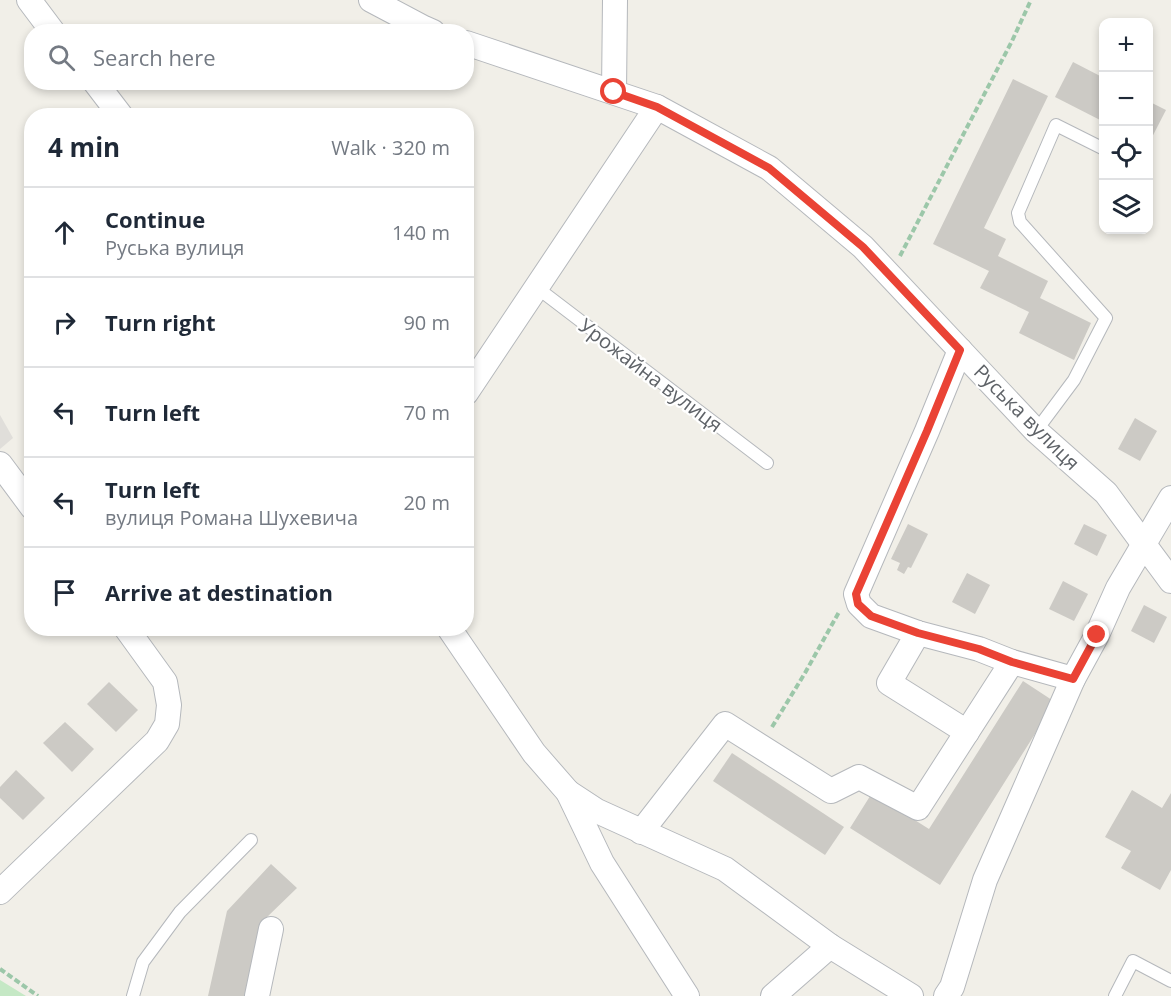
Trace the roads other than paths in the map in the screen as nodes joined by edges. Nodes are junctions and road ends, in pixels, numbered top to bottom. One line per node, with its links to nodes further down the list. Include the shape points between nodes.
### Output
1 (29, 0): 4 (street)
2 (371, 0): 5 (street)
3 (615, 0): 8 (street)
4 (47, 24)
5 (416, 24)
6 (474, 46): 8 (street, Руська вулиця)
7 (101, 90): 10 (street)
8 (614, 92): 9 (street, Руська вулиця)
9 (657, 107): 12 (street); 13 (street, Руська вулиця, via 769,168 863,247)
10 (115, 108)
11 (1099, 146): 15 (lane, via 1056,125 1018,213 1020,222 1106,318 1074,380)
12 (536, 287): 14 (street); 16 (lane, Урожайна вулиця)
13 (960, 350): 15 (street, Руська вулиця); 22 (street, via 856,594 858,604 871,616)
14 (474, 381)
15 (1036, 431): 20 (street, Руська вулиця, via 1106,493)
16 (767, 463)
17 (2, 472): 18 (street)
18 (24, 498)
19 (1171, 498): 20 (street)
20 (1144, 545): 21 (street, Руська вулиця); 26 (street)
21 (1171, 581)
22 (918, 633): 25 (street); 27 (street, via 890,683)
23 (132, 636): 31 (street, via 165,682 170,705 167,724 157,741)
24 (454, 636): 28 (street, via 534,753)
25 (1012, 662): 26 (street); 27 (street)
26 (1073, 679): 40 (street, via 984,880)
27 (966, 732): 29 (street, via 918,808 859,777 831,791 725,724)
28 (568, 792): 29 (street); 37 (street, via 602,863)
29 (641, 832): 33 (street, via 725,869)
30 (251, 840): 35 (lane, via 180,912 142,962)
31 (0, 892)
32 (271, 929): 36 (street)
33 (830, 946): 38 (street); 39 (street)
34 (1171, 981): 41 (lane, via 1133,961)
35 (133, 996)
36 (256, 996)
37 (687, 996)
38 (774, 996)
39 (911, 996)
40 (946, 996)
41 (1115, 996)

